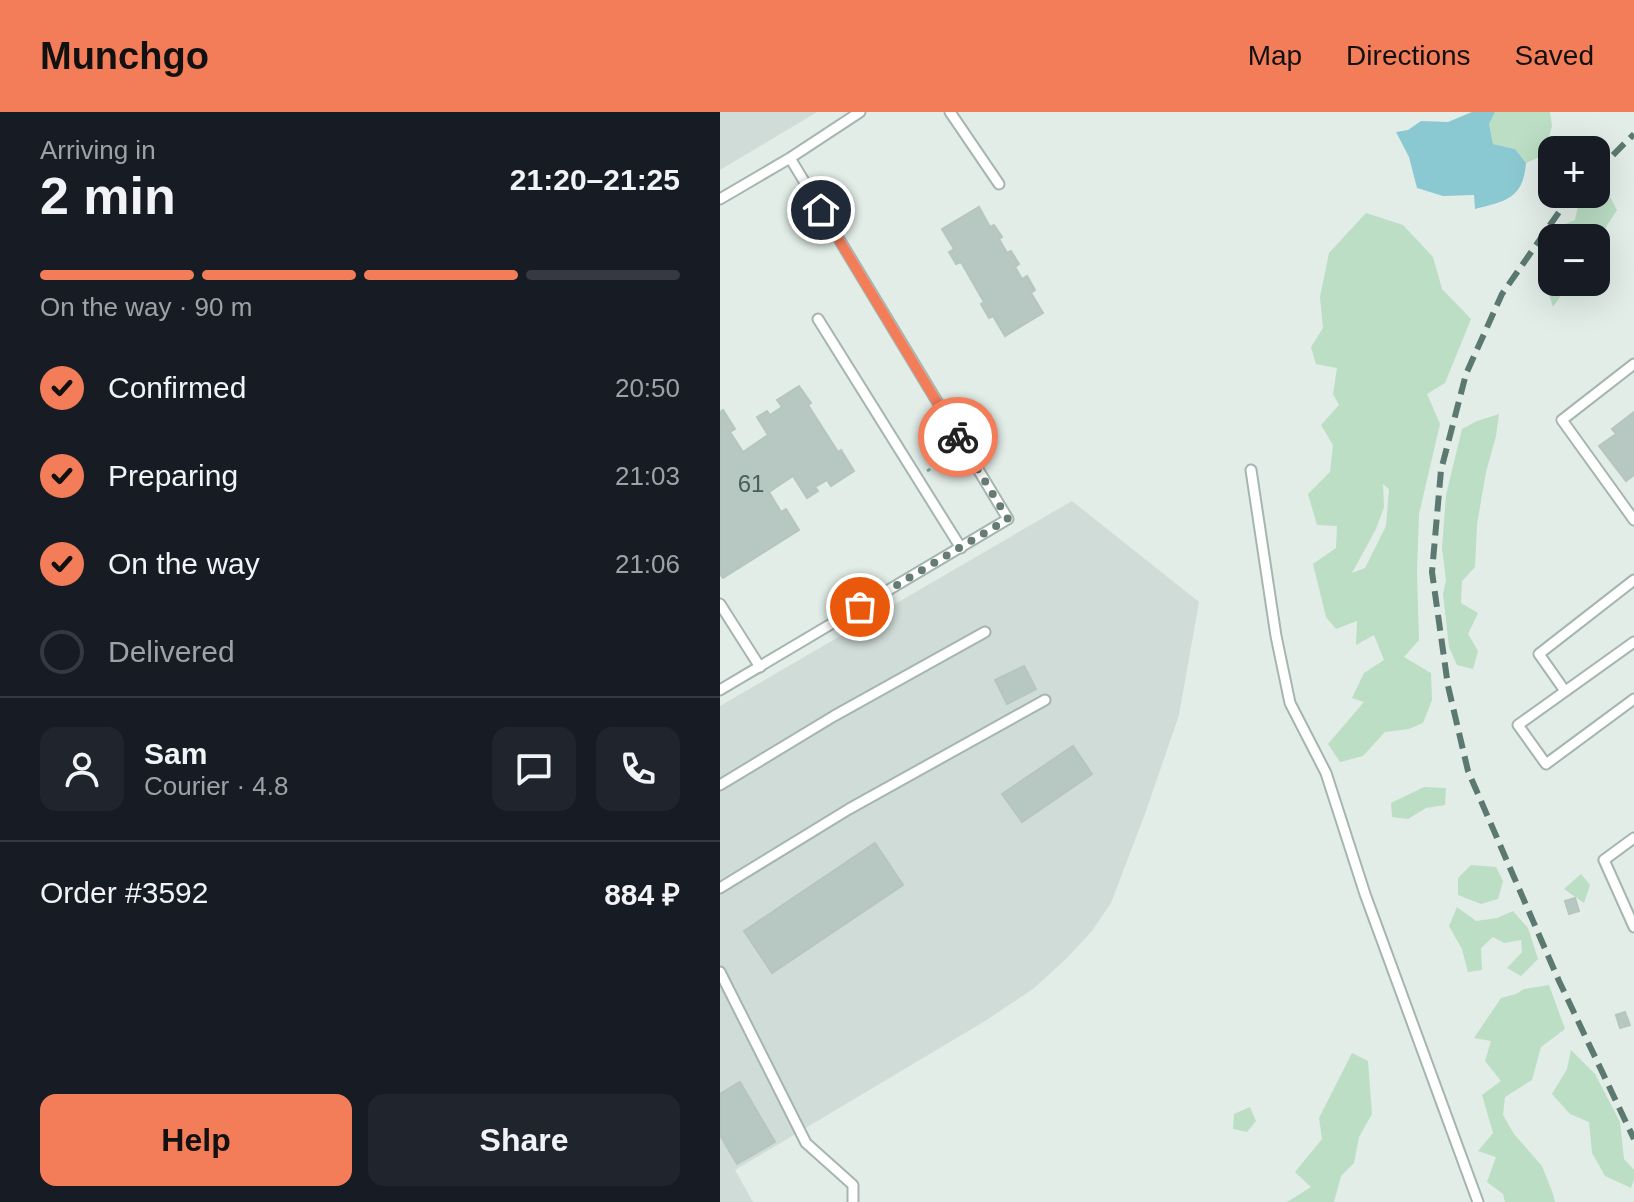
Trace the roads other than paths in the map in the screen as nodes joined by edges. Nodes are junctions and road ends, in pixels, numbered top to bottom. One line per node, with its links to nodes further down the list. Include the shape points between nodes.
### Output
1 (860, 112): 3 (lane)
2 (950, 112): 4 (lane)
3 (790, 158): 5 (lane); 10 (lane, via 1008,519)
4 (999, 184)
5 (720, 199)
6 (818, 319): 10 (lane)
7 (1634, 364): 9 (lane, via 1562,420)
8 (1251, 470): 26 (lane, via 1290,703 1326,773)
9 (1634, 520)
10 (961, 548): 15 (lane)
11 (1634, 580): 17 (lane, via 1539,654)
12 (720, 604): 15 (lane)
13 (985, 632): 20 (lane)
14 (1634, 642): 17 (lane)
15 (760, 667): 16 (lane)
16 (720, 690)
17 (1565, 691): 18 (lane, via 1518,725 1546,764)
18 (1634, 699)
19 (1045, 700): 22 (lane)
20 (720, 785)
21 (1634, 839): 23 (lane, via 1604,860)
22 (720, 888)
23 (1634, 927)
24 (720, 972): 25 (lane, via 806,1143 853,1185)
25 (853, 1202)
26 (1478, 1202)

